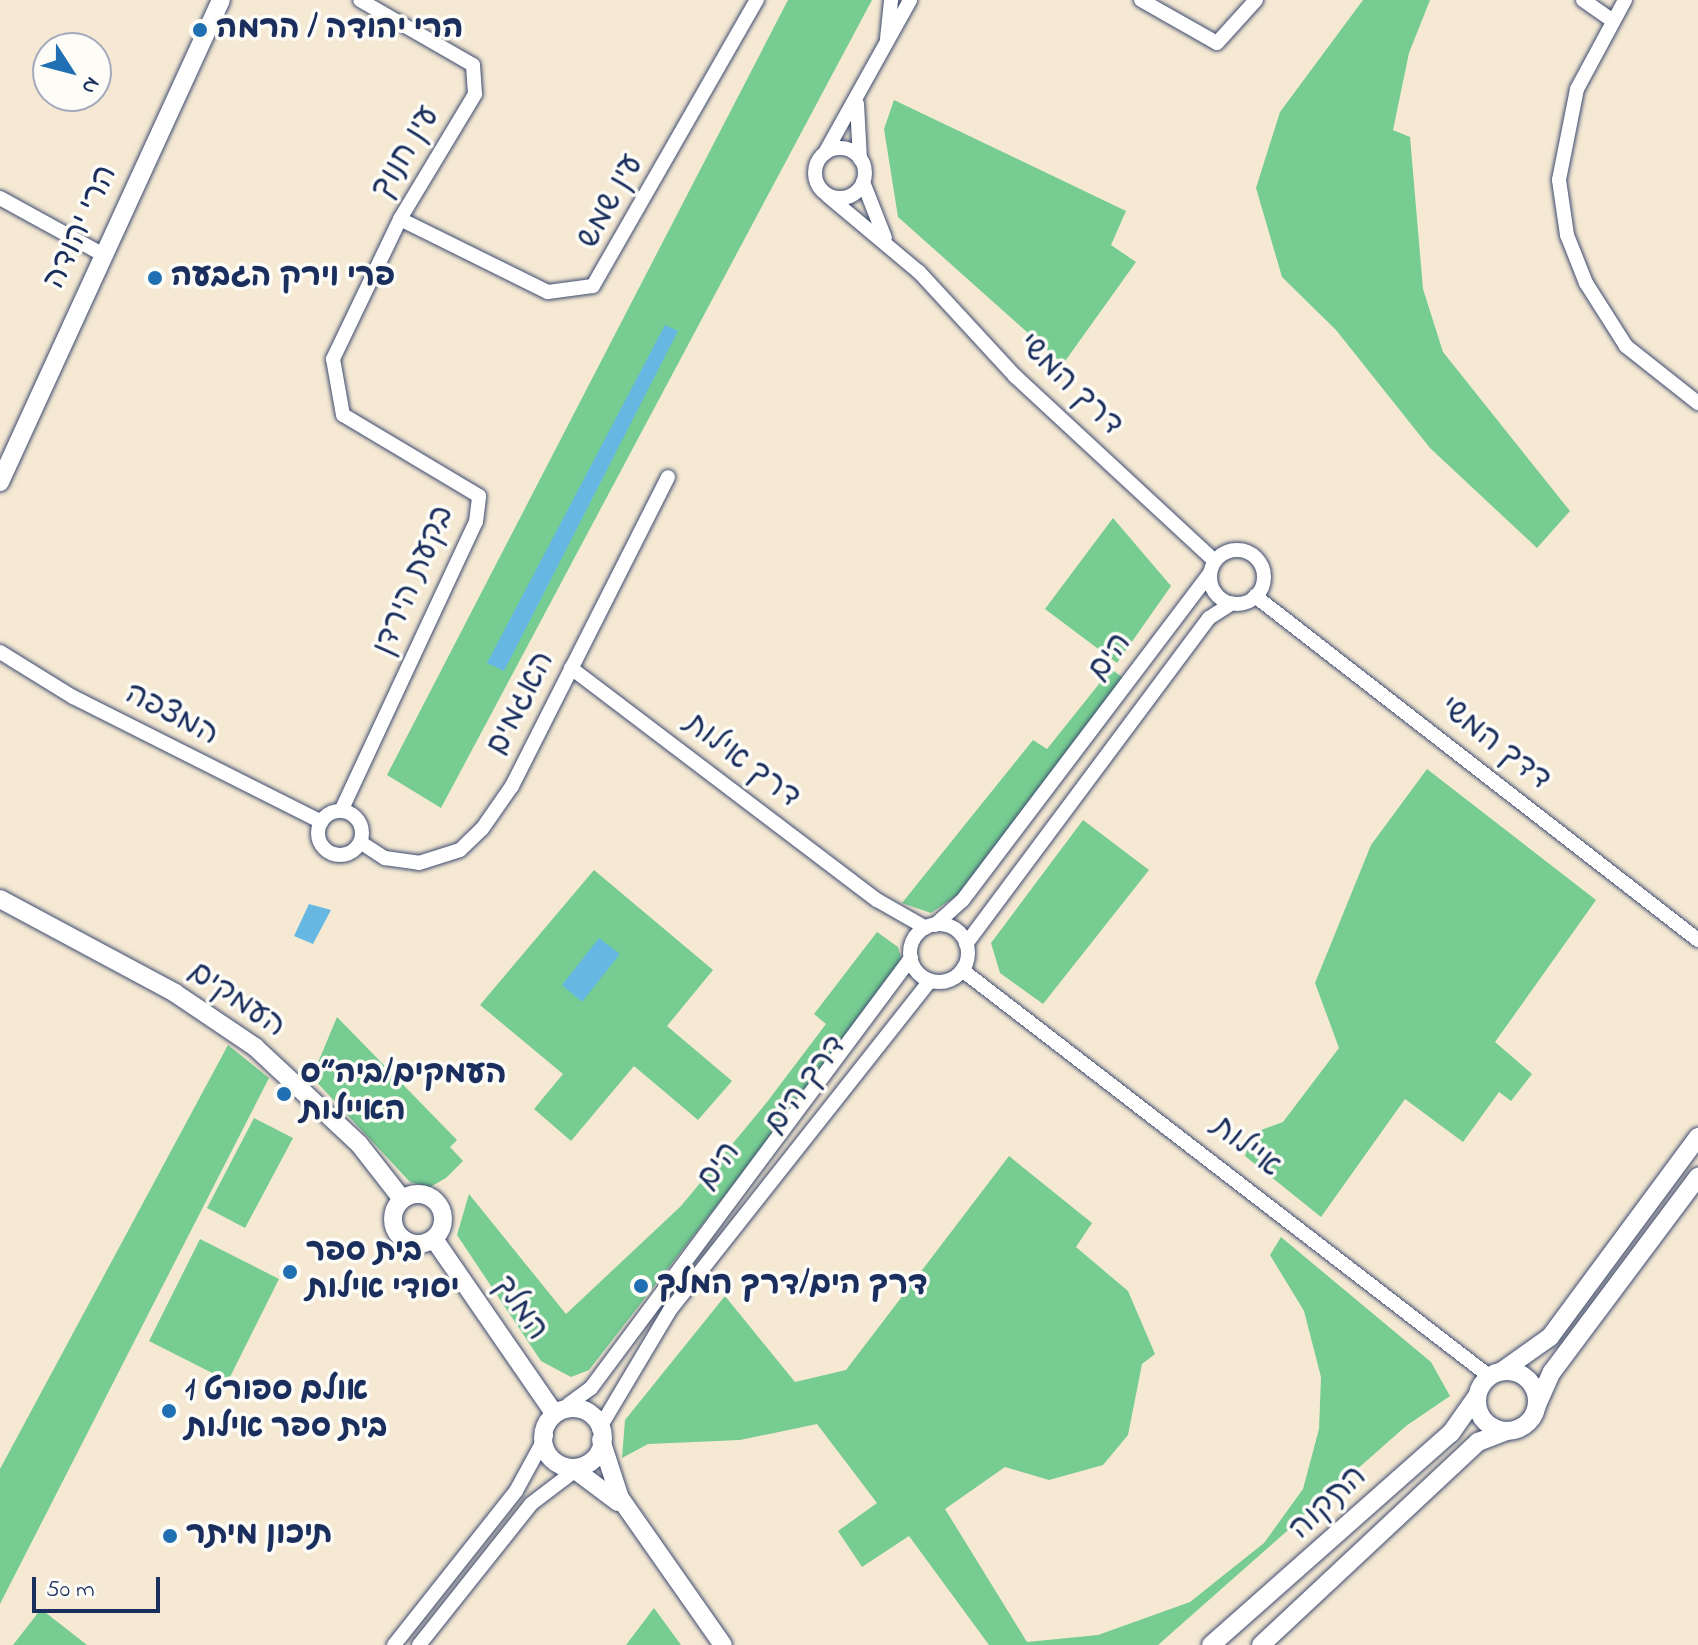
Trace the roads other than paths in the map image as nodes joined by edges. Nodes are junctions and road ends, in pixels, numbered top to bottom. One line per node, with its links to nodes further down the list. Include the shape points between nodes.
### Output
1 (221, 0): 20 (street, הרי יהודה)
2 (360, 0): 18 (street, עין חנוך, via 473,65 475,94)
3 (757, 0): 18 (street, עין שמש, via 593,286 548,292)
4 (891, 0): 11 (street)
5 (910, 0): 11 (street)
6 (1141, 0): 7 (street, via 1217,43)
7 (1256, 0)
8 (1583, 0): 10 (street)
9 (1625, 0): 10 (street)
10 (1612, 20): 22 (street, via 1577,89 1559,180 1567,235 1586,283 1626,346)
11 (887, 40): 12 (street)
12 (857, 100): 13 (street); 14 (street)
13 (825, 153): 14 (street, via 840,148); 16 (street, via 815,175)
14 (860, 159): 15 (street)
15 (863, 182): 16 (street, via 845,198); 19 (street, דרך המשי)
16 (828, 196): 19 (street, דרך המשי)
17 (0, 198): 20 (street)
18 (400, 219): 21 (street, עין חנוך, via 333,359)
19 (889, 246): 25 (street, דרך המשי)
20 (102, 254): 24 (street, הרי יהודה)
21 (337, 388): 30 (street, בקעת הירדן, via 343,415 479,496 476,522)
22 (1698, 403)
23 (668, 477): 29 (street, האגמים)
24 (0, 482)
25 (1213, 567): 26 (street, via 1237,550 1256,558 1263,577); 27 (street, via 1215,592); 35 (street, הים, via 962,901)
26 (1255, 596): 27 (street); 36 (street, דדך המשי)
27 (1232, 603): 37 (street, הים, via 1209,618)
28 (0, 652): 31 (street, המצפה, via 73,697)
29 (571, 668): 32 (street, האגמים, via 512,786 460,850 419,863 385,858); 34 (street, דרך אילות)
30 (341, 811): 31 (street); 32 (street, via 359,823)
31 (321, 822): 32 (street, via 318,838 328,852 347,854)
32 (360, 842)
33 (0, 899): 43 (street, העמקים, via 175,993 255,1047 359,1144)
34 (877, 900): 35 (street); 38 (street, via 902,927)
35 (930, 926): 37 (street, via 952,927); 38 (street)
36 (1698, 940)
37 (966, 944): 39 (street)
38 (910, 956): 40 (street); 48 (street, הים, via 591,1388)
39 (962, 970): 40 (street); 45 (street, איילות)
40 (930, 981): 50 (street, דרך הים, via 670,1310)
41 (1698, 1137): 45 (street, via 1550,1337)
42 (1698, 1177): 47 (street, via 1552,1372)
43 (402, 1199): 44 (street, via 393,1217 397,1233 415,1244); 44 (street, via 422,1194 439,1204 443,1222)
44 (434, 1239): 48 (street, המלך)
45 (1496, 1373): 46 (street); 47 (street, via 1528,1379)
46 (1477, 1396): 49 (street, via 1482,1418); 57 (street, התקוה, via 1451,1433)
47 (1537, 1405): 49 (street, via 1528,1422)
48 (562, 1409): 50 (street, via 586,1409); 51 (street)
49 (1507, 1431): 58 (street, התקוה, via 1478,1442)
50 (600, 1435): 52 (street, via 593,1464); 53 (street)
51 (546, 1436): 52 (street, via 554,1461); 54 (street, via 516,1491)
52 (575, 1472): 53 (street); 55 (street, via 531,1504)
53 (629, 1513): 56 (street)
54 (394, 1645)
55 (419, 1645)
56 (723, 1645)
57 (1211, 1645)
58 (1261, 1645)

